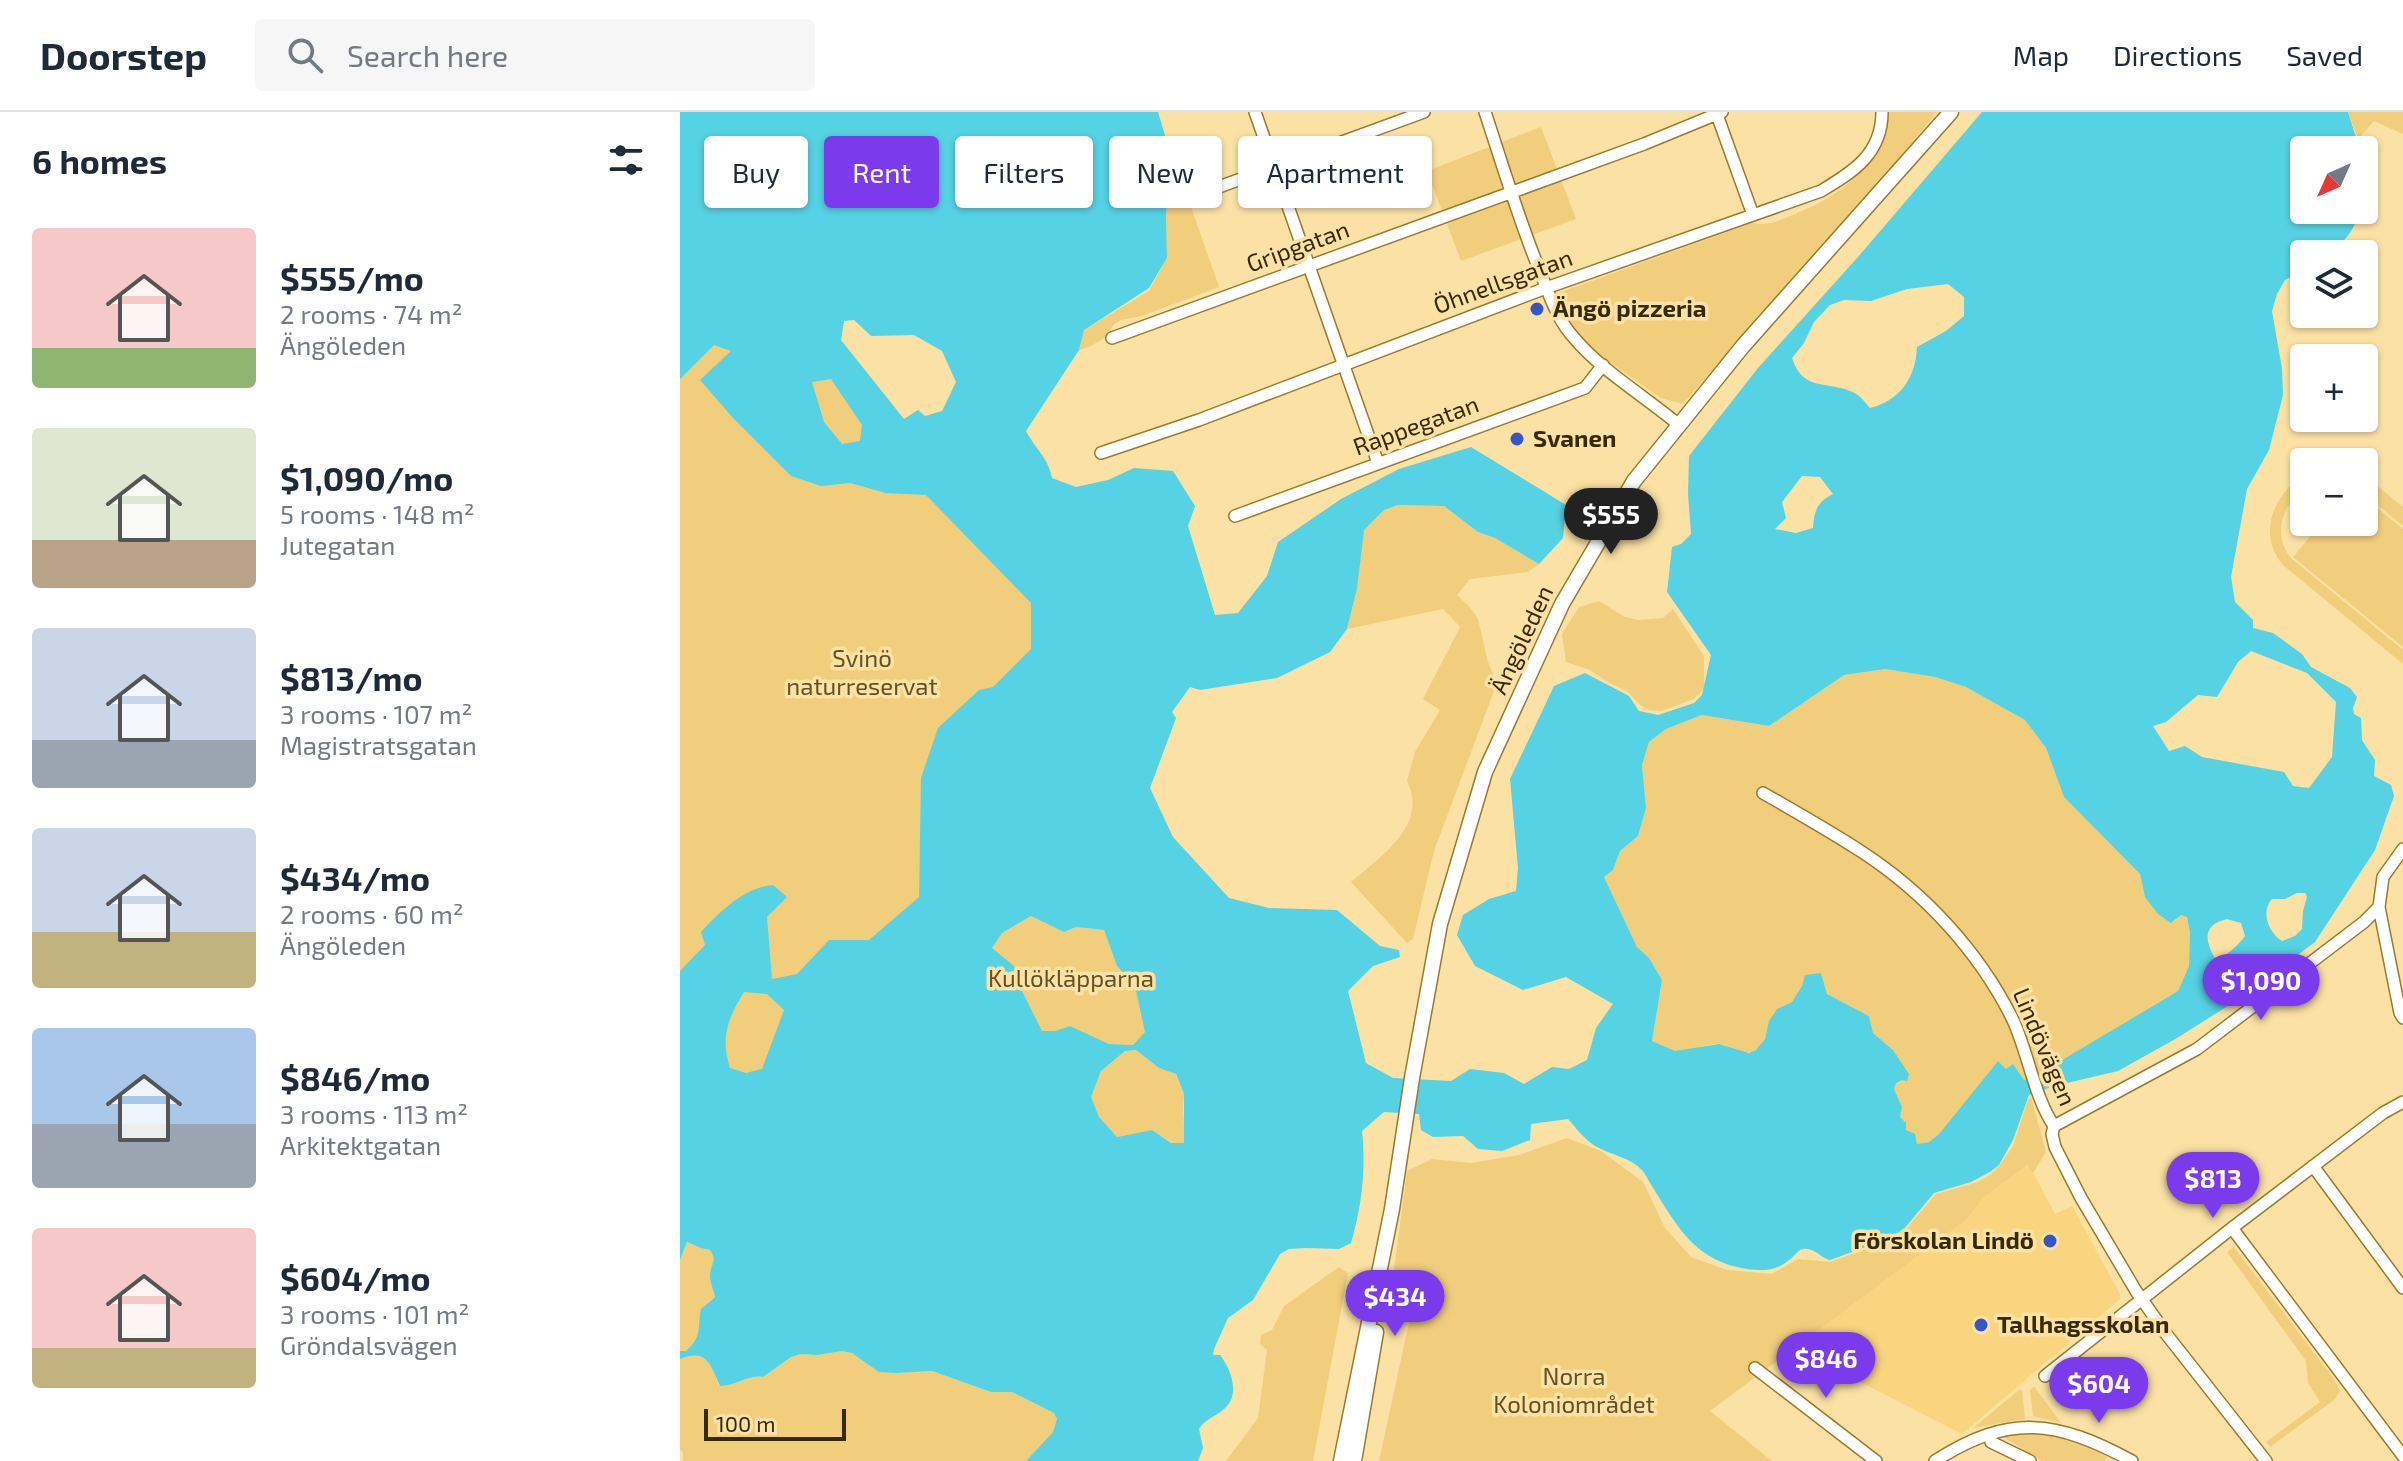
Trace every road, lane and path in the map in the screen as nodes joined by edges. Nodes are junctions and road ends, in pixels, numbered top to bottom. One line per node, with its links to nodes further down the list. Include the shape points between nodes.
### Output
1 (1255, 112): 7 (street)
2 (1424, 112): 8 (street)
3 (1485, 112): 9 (street)
4 (1882, 112): 11 (street, Öhnellsgatan, via 1870,153 1850,174 1821,191)
5 (1951, 112): 17 (main road, Ängöleden)
6 (1718, 113): 9 (street, Gripgatan); 11 (street)
7 (1263, 136)
8 (1359, 136)
9 (1512, 192): 12 (street, Gripgatan); 13 (street)
10 (1288, 208): 12 (street)
11 (1753, 215): 13 (street, Öhnellsgatan)
12 (1309, 266): 14 (street, Gripgatan); 15 (street)
13 (1546, 288): 15 (street, Öhnellsgatan); 16 (street, via 1565,327)
14 (1112, 338)
15 (1344, 365): 18 (street, Öhnellsgatan); 19 (street)
16 (1603, 365): 17 (street); 19 (street, Rappegatan, via 1585,388)
17 (1679, 425): 28 (main road, Ängöleden, via 1634,481 1562,604 1485,772 1440,924)
18 (1101, 453)
19 (1378, 463): 20 (street, Rappegatan)
20 (1235, 516)
21 (1763, 793): 26 (street, Lindövägen, via 1865,853 1929,904 1994,985)
22 (2403, 849): 23 (street, via 2383,877)
23 (2379, 907): 24 (street); 26 (street, via 2197,1049)
24 (2402, 1014)
25 (2403, 1102): 27 (street)
26 (2054, 1126): 31 (street, Lindövägen, via 2059,1154 2081,1198)
27 (2313, 1166): 29 (street); 30 (street)
28 (1392, 1209): 36 (main road, Ängöleden); 37 (main road, Ängöleden)
29 (2232, 1228): 31 (street); 35 (street)
30 (2403, 1288)
31 (2142, 1300): 33 (street); 42 (street, Lindövägen)
32 (1755, 1368): 38 (street)
33 (2045, 1376)
34 (1991, 1442): 40 (street)
35 (2403, 1456)
36 (1341, 1461)
37 (1354, 1461)
38 (1876, 1461)
39 (1935, 1461): 41 (street, via 1972,1439 2034,1427 2077,1435)
40 (2030, 1461)
41 (2132, 1461)
42 (2266, 1461)

